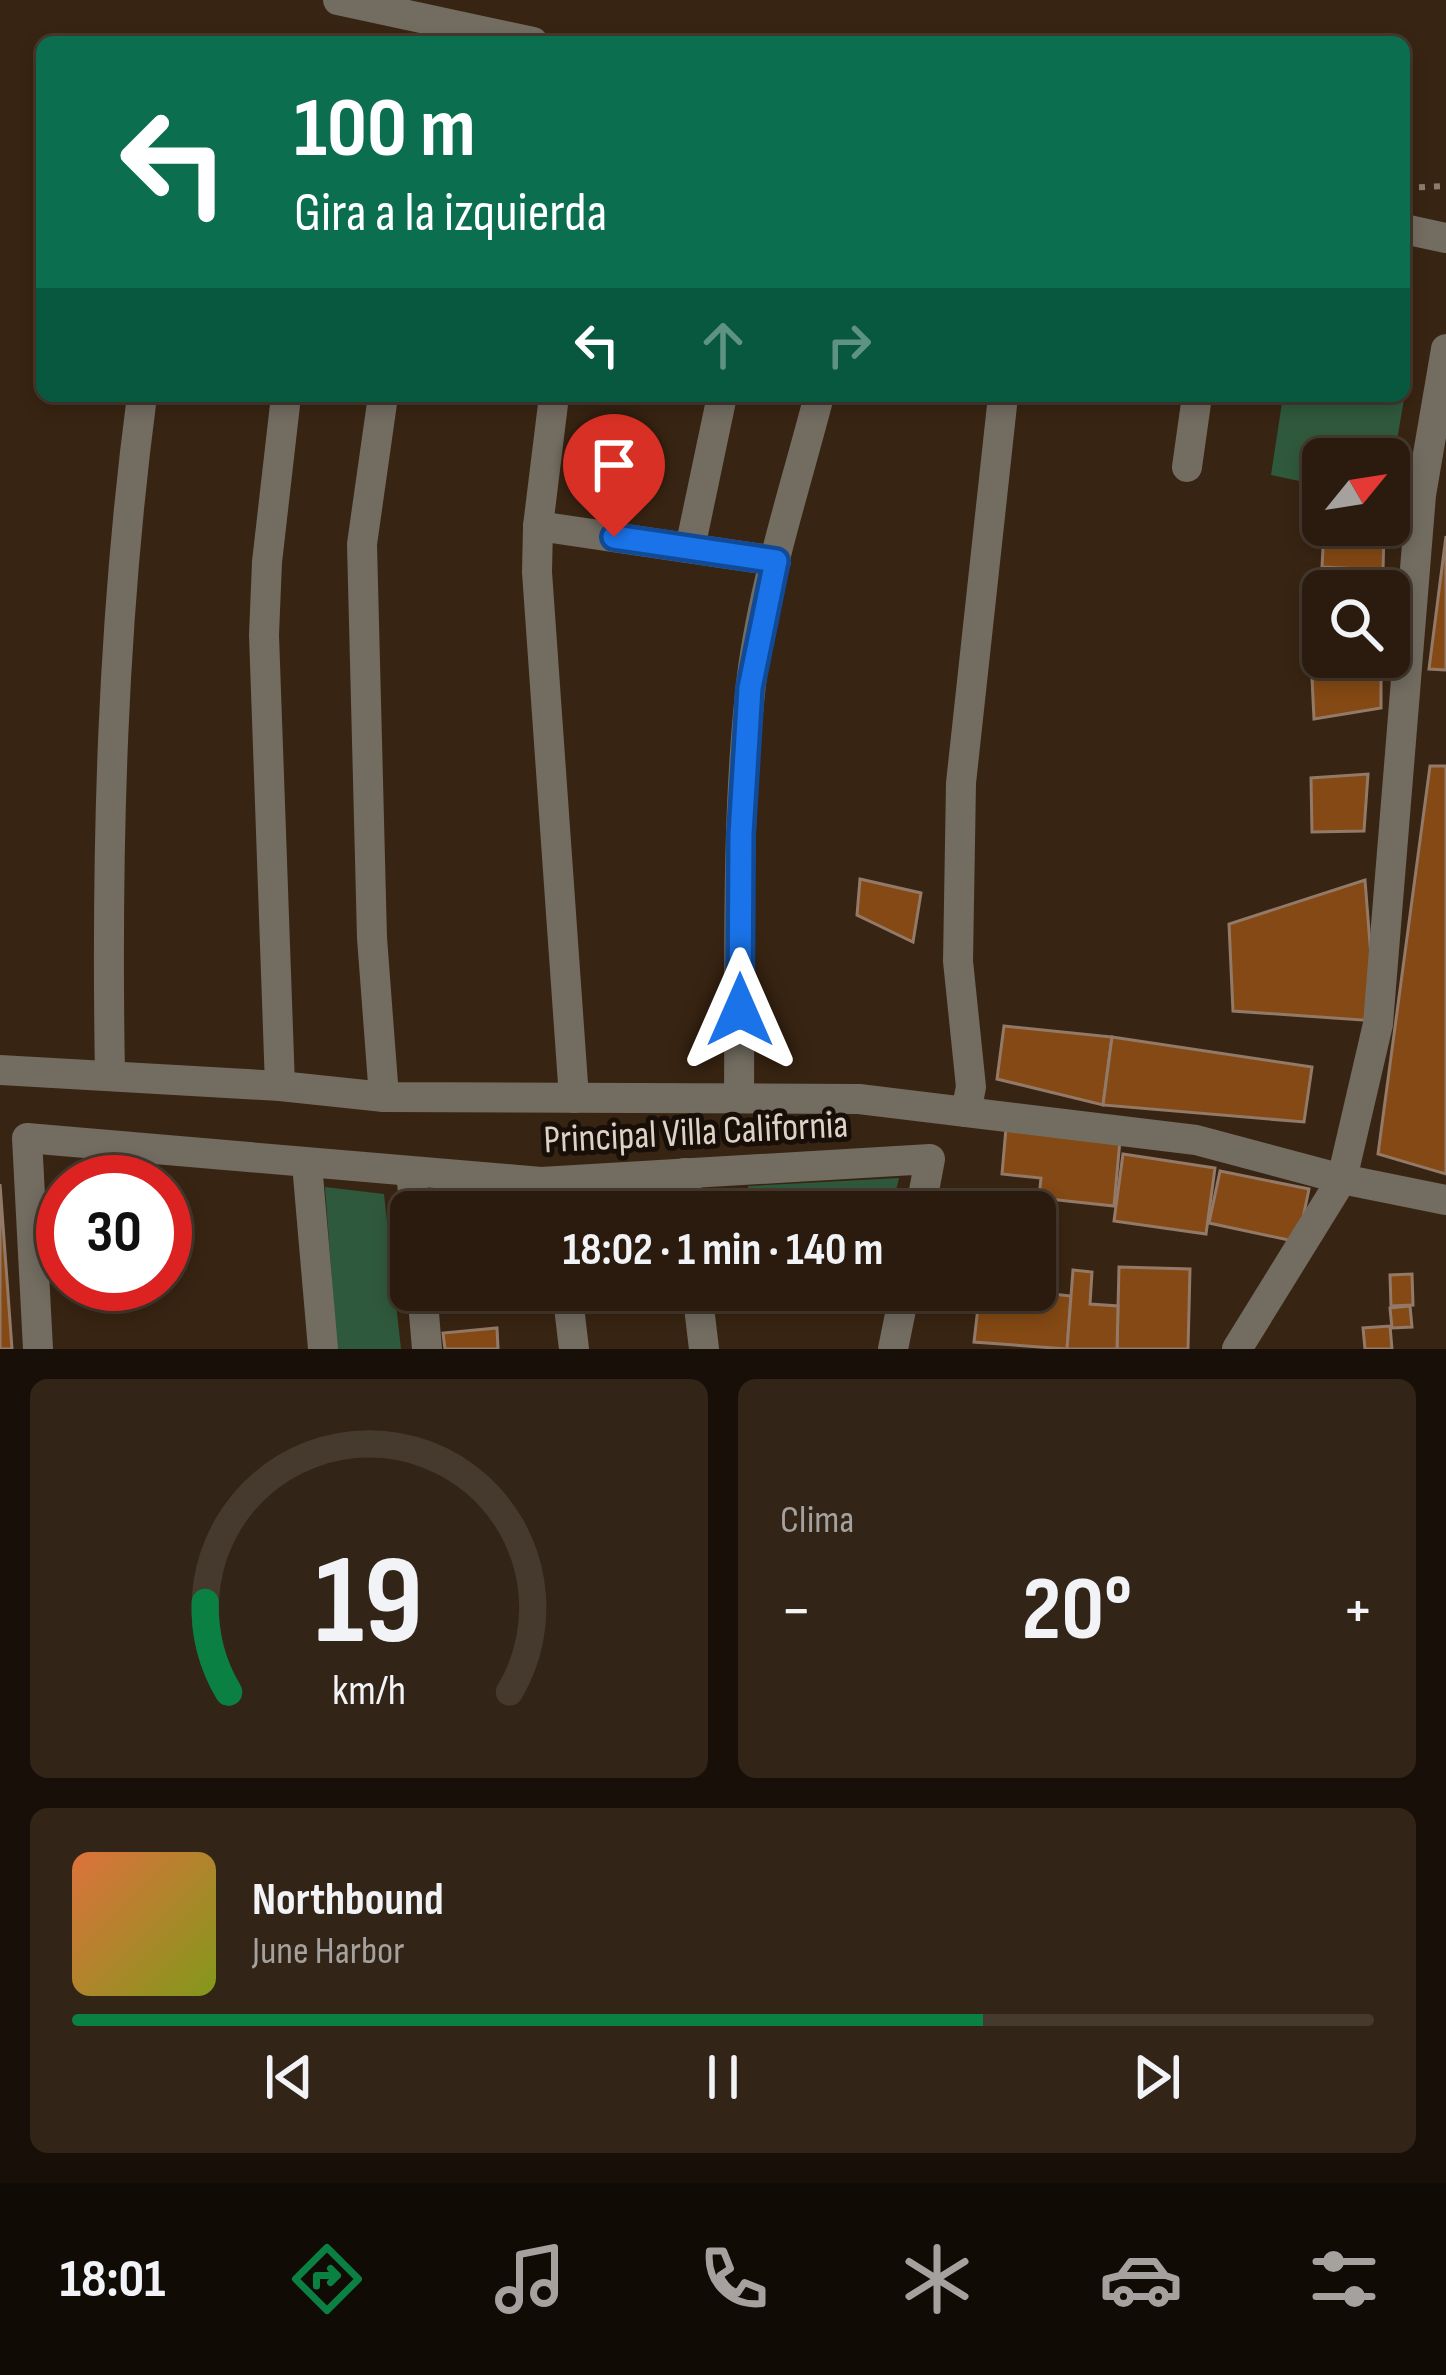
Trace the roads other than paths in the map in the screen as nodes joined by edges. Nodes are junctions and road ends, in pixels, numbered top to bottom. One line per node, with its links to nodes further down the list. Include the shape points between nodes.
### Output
1 (338, 0): 2 (street)
2 (505, 36)
3 (1410, 230): 4 (street)
4 (1446, 238)
5 (1446, 349): 28 (street, via 1421,495 1378,1024)
6 (141, 402): 19 (street, via 115,692 106,888)
7 (285, 402): 20 (street, via 264,634)
8 (382, 402): 21 (street, via 362,544)
9 (553, 402): 15 (street)
10 (721, 402): 16 (street)
11 (817, 402): 17 (street)
12 (1002, 402): 24 (street, via 961,783)
13 (1196, 402): 14 (street)
14 (1187, 467)
15 (538, 526): 16 (street); 22 (street)
16 (690, 548): 17 (street)
17 (776, 561): 23 (street, via 749,709)
18 (0, 1070): 19 (street)
19 (110, 1076): 20 (street)
20 (280, 1086): 21 (street)
21 (384, 1097): 22 (street)
22 (574, 1098): 23 (street)
23 (739, 1098): 24 (street, via 859,1099)
24 (966, 1112): 28 (street, via 1196,1140)
25 (308, 1164): 26 (street, Principal Villa California); 39 (street, Principal Villa California, via 27,1138); 40 (street)
26 (412, 1173): 29 (street); 30 (street, Principal Villa California)
27 (685, 1173): 31 (street, Principal Villa California); 32 (street); 33 (street, Principal Villa California, via 930,1159)
28 (1342, 1179): 34 (street); 45 (street)
29 (413, 1191)
30 (520, 1191)
31 (588, 1191)
32 (687, 1191)
33 (924, 1191)
34 (1446, 1200)
35 (424, 1311): 41 (street)
36 (569, 1311): 42 (street)
37 (700, 1311): 43 (street)
38 (900, 1311): 44 (street)
39 (38, 1349)
40 (323, 1349)
41 (427, 1349)
42 (574, 1349)
43 (704, 1349)
44 (893, 1349)
45 (1237, 1349)

